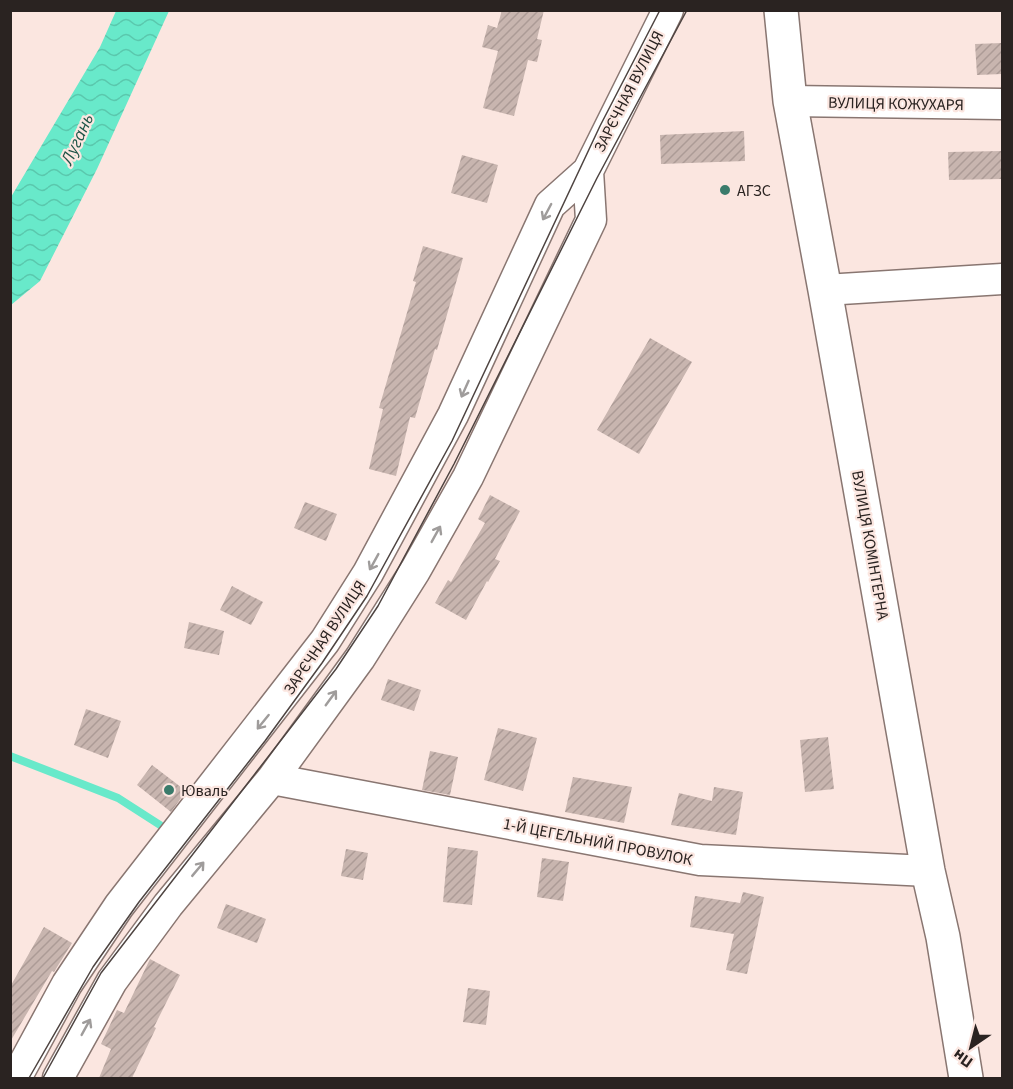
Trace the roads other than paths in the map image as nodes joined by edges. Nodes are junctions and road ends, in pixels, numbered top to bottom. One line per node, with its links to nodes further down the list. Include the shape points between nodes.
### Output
1 (668, 10): 5 (street, ЗАРЄЧНАЯ ВУЛИЦЯ)
2 (782, 10): 3 (main road, ВУЛИЦЯ КОМІНТЕРНА)
3 (790, 102): 4 (street, ВУЛИЦЯ КОЖУХАРЯ); 7 (main road, ВУЛИЦЯ КОМІНТЕРНА)
4 (1002, 104)
5 (588, 171): 8 (street, ЗАРЄЧНАЯ ВУЛИЦЯ, one-way to 5, via 360,658 468,477 591,220); 10 (street, ЗАРЄЧНАЯ ВУЛИЦЯ, one-way to 10, via 550,205 453,415 368,573 331,632 119,906 67,984)
6 (1002, 279): 7 (street)
7 (825, 290): 9 (main road, ВУЛИЦЯ КОМІНТЕРНА)
8 (272, 779): 9 (street, 1-Й ЦЕГЕЛЬНИЙ ПРОВУЛОК, via 700,860); 11 (street, ЗАРЄЧНАЯ ВУЛИЦЯ, one-way to 8, via 112,981 168,905)
9 (928, 871): 12 (main road, ВУЛИЦЯ КОМІНТЕРНА)
10 (16, 1078)
11 (58, 1078)
12 (966, 1078)

